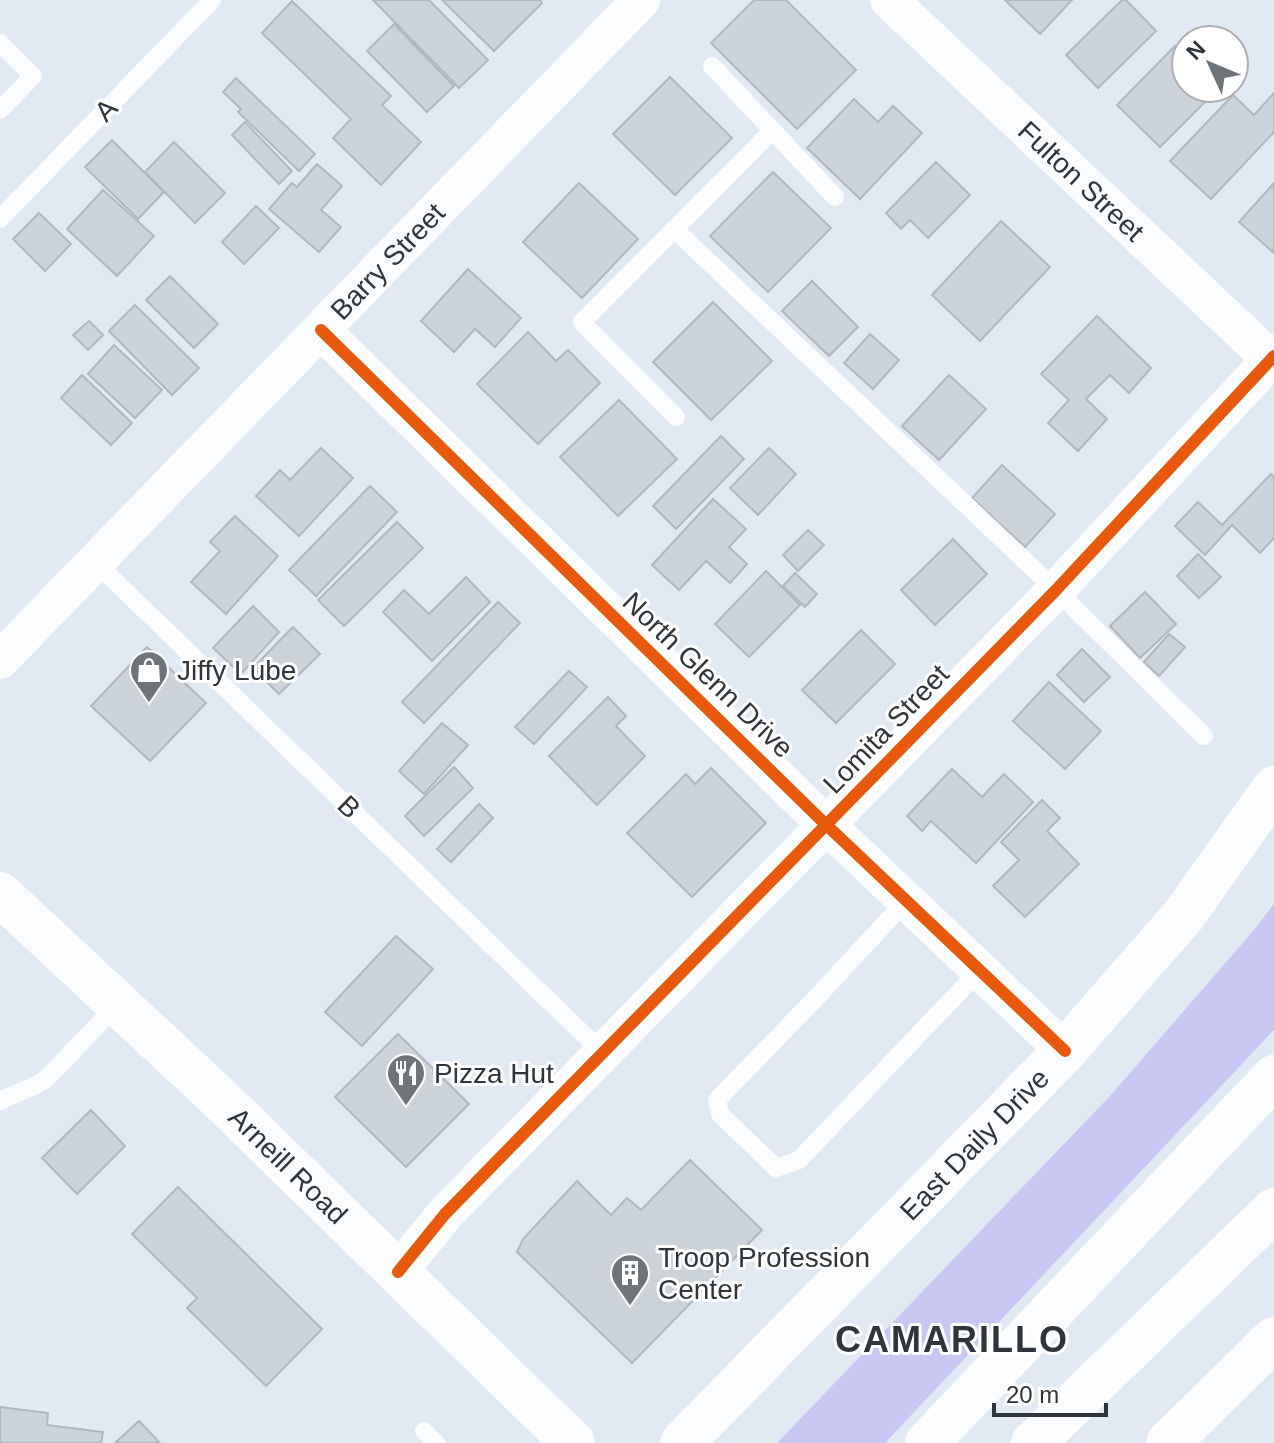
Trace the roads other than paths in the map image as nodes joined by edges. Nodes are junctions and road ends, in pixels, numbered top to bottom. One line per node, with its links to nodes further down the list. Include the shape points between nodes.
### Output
1 (212, 0): 9 (lane, A)
2 (641, 0): 11 (street, Barry Street)
3 (889, 0): 12 (street, Fulton Street)
4 (0, 43): 6 (lane, via 33,76)
5 (712, 66): 7 (lane)
6 (0, 110)
7 (773, 130): 8 (lane); 10 (lane)
8 (835, 197)
9 (0, 219)
10 (674, 229): 13 (lane, via 582,322); 15 (lane)
11 (321, 330): 14 (street, Barry Street); 19 (street, North Glenn Drive)
12 (1273, 359): 15 (street, Lomita Street)
13 (676, 417)
14 (95, 562): 16 (street, Barry Street); 25 (lane, B)
15 (1056, 590): 17 (lane); 19 (street, Lomita Street)
16 (0, 660)
17 (1204, 736)
18 (1274, 788): 24 (main road, East Daily Drive, via 1184,915)
19 (826, 824): 21 (street, North Glenn Drive); 25 (street, Lomita Street)
20 (0, 894): 23 (main road, Arneill Road)
21 (907, 900): 22 (street, North Glenn Drive); 22 (lane, via 717,1100 720,1114 776,1168 799,1160)
22 (980, 970): 24 (street, North Glenn Drive)
23 (117, 1005): 27 (lane, via 49,1076); 29 (main road, Arneill Road)
24 (1065, 1051): 32 (main road, East Daily Drive)
25 (602, 1052): 29 (street, Lomita Street, via 445,1214)
26 (1274, 1077): 33 (main road)
27 (0, 1101)
28 (1274, 1210): 34 (main road)
29 (398, 1272): 31 (main road, Arneill Road)
30 (1274, 1339): 35 (main road)
31 (573, 1443)
32 (682, 1443)
33 (927, 1443)
34 (1033, 1443)
35 (1168, 1443)

